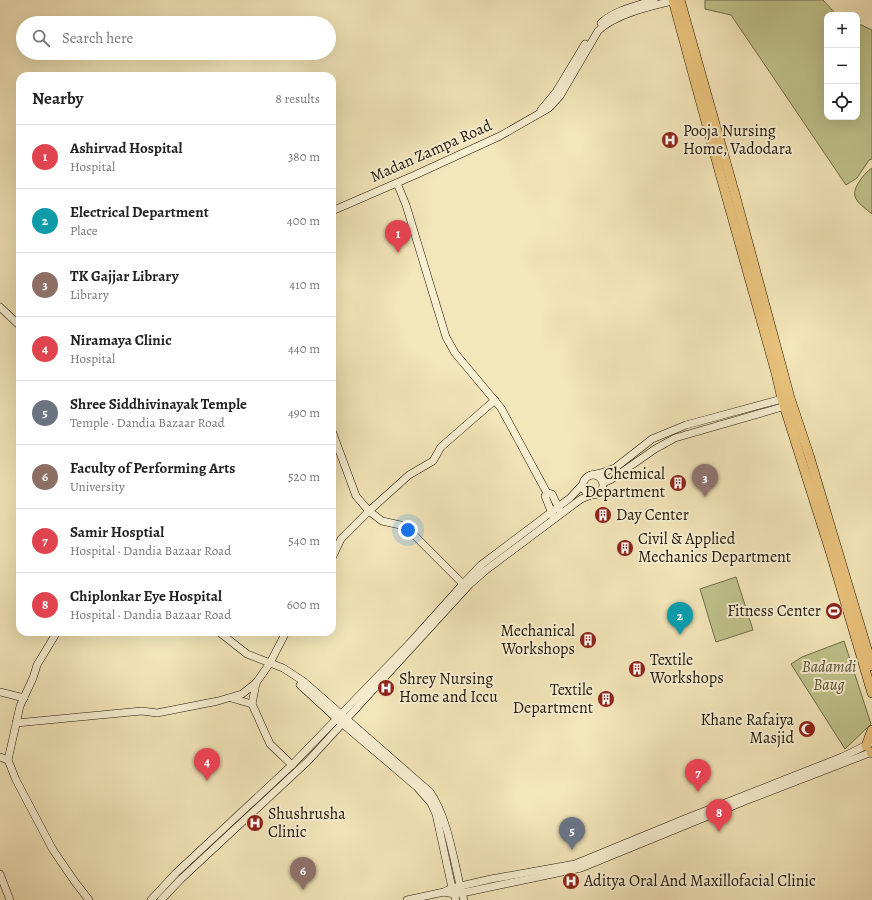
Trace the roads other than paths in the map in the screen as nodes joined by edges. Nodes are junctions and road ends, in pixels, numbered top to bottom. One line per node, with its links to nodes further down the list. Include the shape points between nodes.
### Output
1 (654, 0): 3 (main road, Madan Zampa Road, via 625,9 604,20 594,29)
2 (676, 0): 3 (main road, Madan Zampa Road, via 640,10 603,26); 9 (highway, via 723,184 776,373)
3 (572, 72): 4 (main road, Madan Zampa Road, via 560,96 549,108 500,136)
4 (397, 183): 5 (main road, Madan Zampa Road); 8 (main road, via 446,337 455,353)
5 (336, 208)
6 (0, 307): 7 (main road)
7 (16, 322)
8 (495, 400): 14 (main road); 17 (main road, via 441,447 433,461 409,475)
9 (787, 401): 11 (main road, via 686,425 652,439 615,468); 12 (main road, via 675,438); 26 (highway, via 809,455); 29 (highway)
10 (336, 442): 17 (main road, via 356,496)
11 (591, 474): 12 (main road, via 598,476); 13 (main road, via 584,479)
12 (603, 483): 15 (main road, via 600,492)
13 (582, 485): 15 (main road); 16 (main road)
14 (547, 493): 16 (main road, via 552,494); 19 (main road, via 545,496)
15 (591, 495): 18 (main road, via 581,499)
16 (558, 507): 18 (main road); 19 (main road)
17 (369, 511): 20 (main road, via 342,539); 21 (main road, via 382,521 405,526)
18 (562, 514): 19 (main road)
19 (553, 516): 21 (main road, via 481,566); 33 (main road, via 470,584)
20 (336, 550)
21 (463, 584): 33 (main road)
22 (55, 636): 30 (main road, via 37,665)
23 (224, 636): 25 (main road, via 247,654)
24 (284, 636): 25 (main road)
25 (270, 663): 27 (main road); 33 (main road, via 303,681)
26 (872, 666)
27 (256, 683): 31 (main road, via 242,694); 32 (main road)
28 (0, 692): 30 (main road)
29 (872, 693)
30 (24, 698): 34 (main road)
31 (229, 698): 32 (main road); 34 (main road, via 157,713 142,711)
32 (252, 704): 41 (main road, via 270,744)
33 (341, 720): 38 (main road); 40 (main road); 44 (main road, via 422,784 435,800 447,832)
34 (16, 723): 39 (main road)
35 (872, 730): 36 (highway)
36 (871, 749): 44 (main road, via 687,818 575,864 491,879)
37 (0, 757): 39 (main road)
38 (299, 758): 40 (main road); 41 (main road)
39 (8, 760): 46 (main road, via 53,850)
40 (305, 763): 42 (main road)
41 (290, 766): 42 (main road); 47 (main road, via 176,873)
42 (294, 774): 48 (main road)
43 (0, 874): 45 (main road)
44 (458, 894): 49 (main road, via 444,892)
45 (10, 900)
46 (89, 900)
47 (151, 900)
48 (161, 900)
49 (407, 900)

